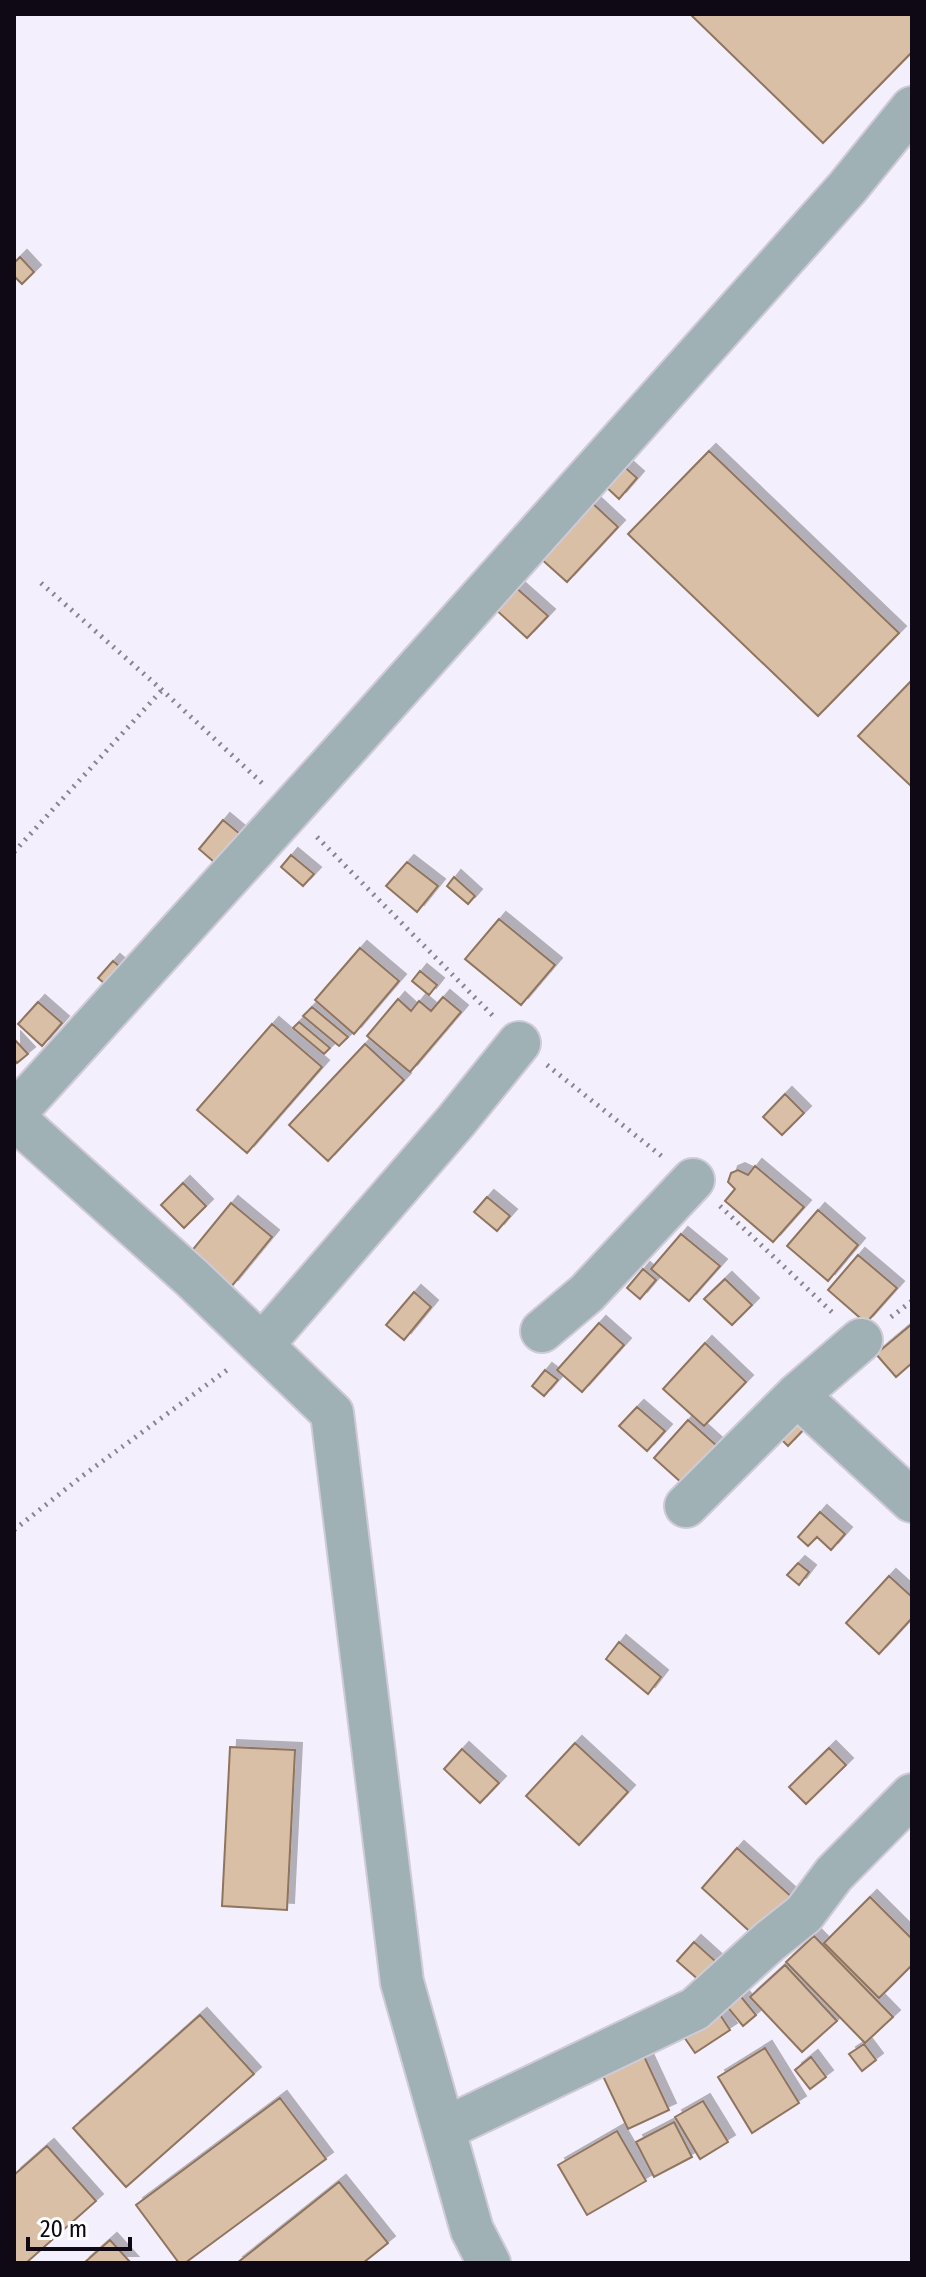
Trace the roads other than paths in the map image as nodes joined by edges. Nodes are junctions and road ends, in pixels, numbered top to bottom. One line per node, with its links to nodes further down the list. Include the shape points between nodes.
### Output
1 (912, 108): 3 (street, via 847,188)
2 (519, 1043): 7 (street)
3 (14, 1116): 7 (street)
4 (693, 1180): 5 (street, via 587,1293)
5 (542, 1331)
6 (861, 1340): 8 (street)
7 (262, 1345): 12 (street, via 332,1413 402,1982)
8 (797, 1395): 9 (street); 10 (street)
9 (912, 1501)
10 (686, 1506)
11 (912, 1795): 12 (street, via 834,1874 804,1914 695,2009)
12 (444, 2129): 13 (street, via 472,2230)
13 (489, 2263)

